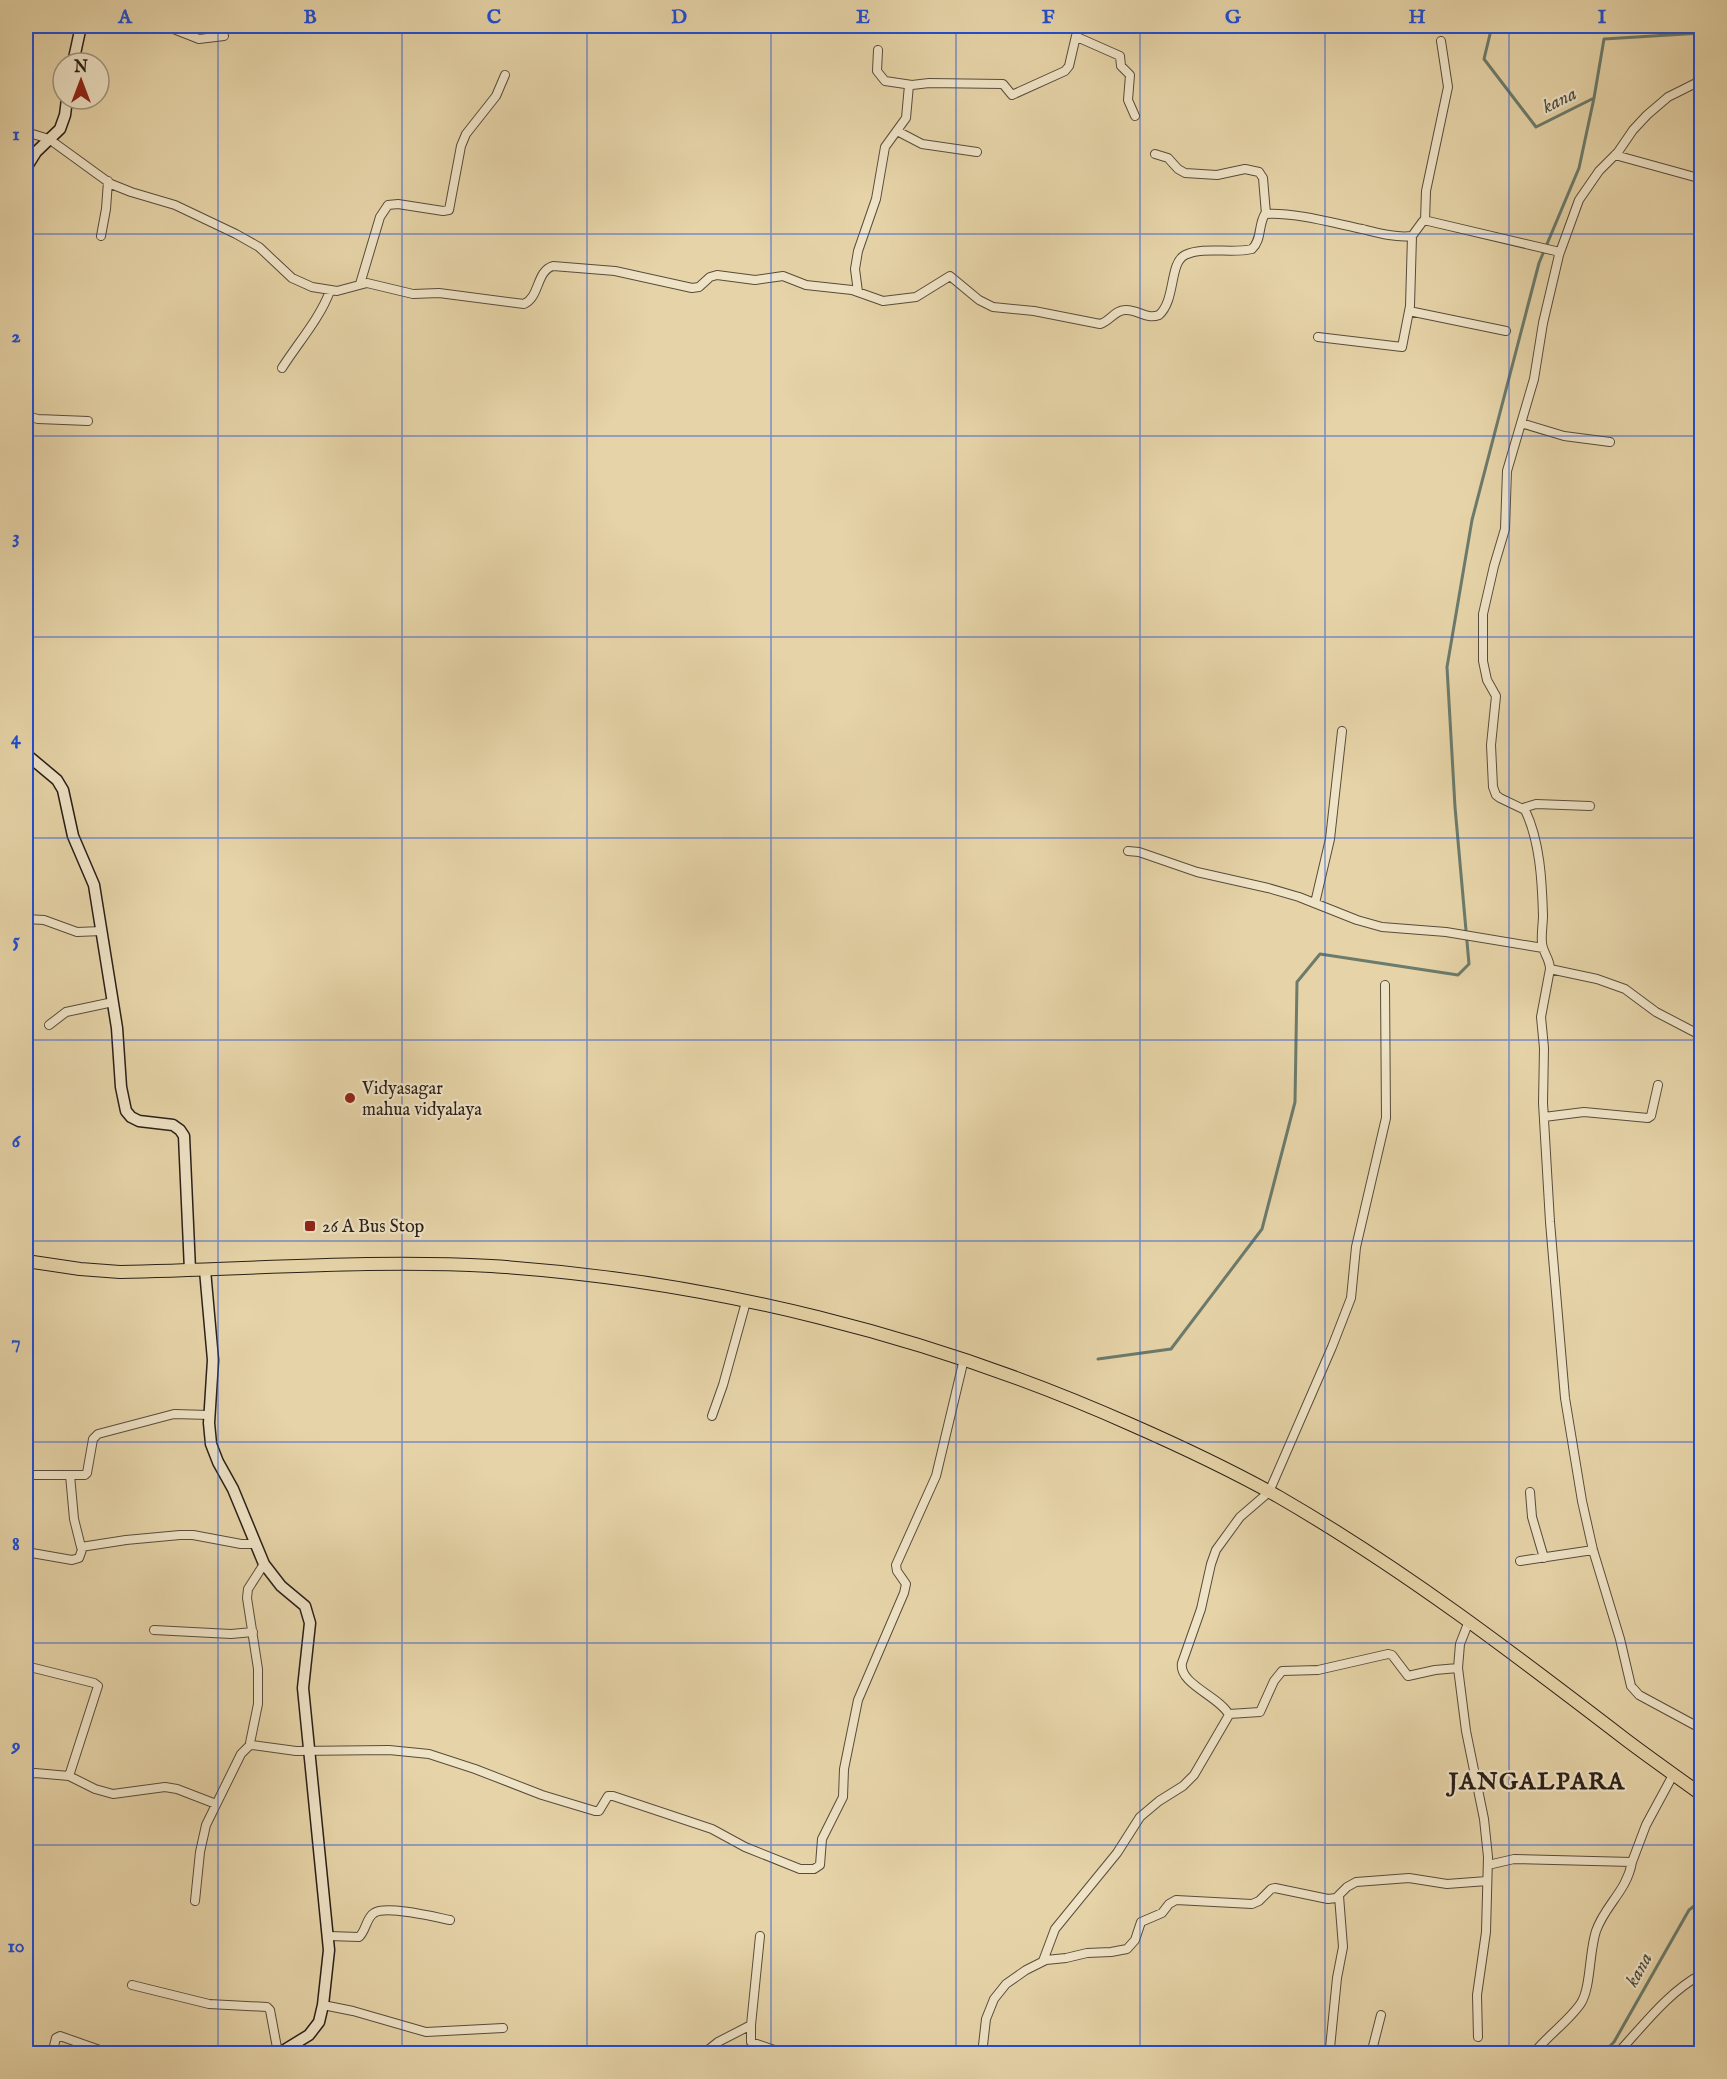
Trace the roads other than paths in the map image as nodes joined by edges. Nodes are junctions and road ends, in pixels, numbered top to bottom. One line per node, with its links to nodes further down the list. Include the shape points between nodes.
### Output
1 (81, 26): 8 (street)
2 (166, 26): 4 (street, via 198,39)
3 (1076, 26): 5 (street)
4 (224, 36)
5 (1076, 36): 11 (street, via 1065,71 1012,94 1003,84); 13 (street, via 1120,56 1121,66 1130,75 1128,100)
6 (1441, 41): 24 (street, via 1448,87 1426,191)
7 (878, 50): 11 (street, via 877,71 881,78)
8 (76, 51)
9 (505, 75): 28 (street, via 496,96 466,134 449,210 388,205 380,217)
10 (1701, 80): 19 (street, via 1668,97 1647,115)
11 (909, 85): 14 (street, via 906,118)
12 (65, 111): 16 (street, via 62,126)
13 (1136, 116)
14 (897, 131): 17 (street, via 922,144); 30 (street, via 885,147 876,199 858,251)
15 (26, 132): 16 (street)
16 (49, 139): 20 (street); 22 (street)
17 (977, 152)
18 (1155, 154): 23 (street, via 1185,173 1213,175 1245,169 1259,172)
19 (1615, 155): 21 (street); 27 (street, via 1579,200)
20 (26, 168)
21 (1701, 179)
22 (108, 181): 25 (street); 29 (street, via 217,224 259,248 292,278)
23 (1266, 214): 26 (street); 30 (street, via 1257,243 1251,249 1182,257 1169,300 1161,313 1152,317 1126,310 1100,324 1034,310 993,307 950,276 916,297 879,300)
24 (1425, 221): 26 (street); 27 (street)
25 (101, 236)
26 (1412, 236): 31 (street)
27 (1560, 252): 37 (street)
28 (360, 284): 29 (street); 30 (street, via 413,294 439,293 524,304 530,301 544,270 553,266 615,271 686,288 696,288 717,275 755,280 780,276 812,287)
29 (330, 291): 34 (street, via 320,313)
30 (858, 292)
31 (1409, 311): 32 (street); 33 (street, via 1401,348)
32 (1506, 331)
33 (1318, 337)
34 (282, 368)
35 (26, 416): 36 (street)
36 (88, 421)
37 (1521, 423): 38 (street, via 1564,436); 42 (street, via 1505,479 1505,529 1484,608 1482,650 1485,674 1496,696 1491,745 1493,787 1500,798)
38 (1610, 442)
39 (1342, 731): 44 (street, via 1330,838)
40 (26, 754): 46 (street, via 57,780 64,793 73,836 94,885)
41 (1590, 806): 42 (street, via 1536,804)
42 (1523, 808): 47 (street, via 1538,863)
43 (1128, 851): 44 (street)
44 (1315, 903): 47 (street, via 1382,927 1446,932)
45 (26, 919): 46 (street, via 44,920 77,932)
46 (102, 931): 50 (street)
47 (1543, 948): 48 (street)
48 (1550, 969): 52 (street, via 1625,989 1656,1012); 55 (street, via 1541,1017)
49 (1384, 985): 66 (street, via 1386,1118 1356,1247 1353,1291)
50 (113, 1002): 51 (street, via 66,1012); 58 (street, via 126,1111 139,1120 173,1125 184,1136)
51 (49, 1025)
52 (1701, 1036)
53 (1658, 1085): 55 (street, via 1648,1118 1584,1112)
54 (27, 1096): 56 (street)
55 (1544, 1117): 70 (street, via 1565,1398)
56 (26, 1168)
57 (26, 1262): 58 (main road, via 120,1272)
58 (190, 1270): 59 (main road)
59 (205, 1270): 60 (main road, via 379,1264 493,1267 654,1285); 62 (street, via 213,1360)
60 (746, 1302): 61 (main road, via 880,1333); 63 (street)
61 (964, 1359): 66 (main road, via 1083,1402); 83 (street, via 936,1476 896,1565 905,1587 858,1700 844,1769 843,1797 825,1830 818,1868 805,1871 712,1829 611,1796 596,1812 429,1754 388,1750)
62 (209, 1415): 65 (street, via 174,1414 98,1434 93,1438 86,1474); 68 (street, via 213,1450)
63 (712, 1416)
64 (26, 1475): 65 (street)
65 (70, 1475): 69 (street, via 74,1519)
66 (1269, 1492): 75 (main road, via 1404,1574); 80 (street, via 1235,1522 1216,1550 1181,1667 1185,1677)
67 (1530, 1492): 72 (street, via 1532,1517)
68 (256, 1544): 69 (street, via 194,1534); 74 (street)
69 (83, 1547): 71 (street, via 79,1558 72,1560)
70 (1593, 1550): 72 (street); 81 (street, via 1632,1689)
71 (26, 1552)
72 (1544, 1558): 73 (street)
73 (1520, 1561)
74 (264, 1564): 77 (street, via 248,1590); 83 (street, via 281,1586 305,1606 310,1623 303,1688)
75 (1469, 1621): 79 (street, via 1460,1644); 86 (main road)
76 (154, 1630): 77 (street)
77 (253, 1632): 82 (street, via 258,1704)
78 (26, 1666): 87 (street, via 98,1686)
79 (1458, 1668): 80 (street, via 1408,1677 1388,1654 1318,1670 1284,1671 1278,1674 1260,1712); 91 (street)
80 (1229, 1714): 98 (street, via 1194,1775 1140,1817 1117,1853 1055,1929)
81 (1701, 1729)
82 (251, 1744): 83 (street); 89 (street, via 241,1754)
83 (310, 1752): 96 (street)
84 (1701, 1773): 88 (street)
85 (26, 1775): 87 (street)
86 (1673, 1775): 88 (main road); 90 (street, via 1646,1825)
87 (69, 1776): 89 (street, via 113,1794 165,1787)
88 (1698, 1792)
89 (216, 1804): 94 (street, via 200,1852)
90 (1632, 1862): 91 (street, via 1514,1859); 114 (street, via 1624,1887 1597,1929 1582,2002)
91 (1488, 1865): 92 (street)
92 (1487, 1881): 93 (street, via 1447,1884 1409,1878 1356,1882); 105 (street)
93 (1339, 1896): 98 (street, via 1322,1899 1275,1888 1252,1904 1178,1899 1159,1915 1141,1922 1135,1940 1127,1948); 106 (street, via 1342,1947)
94 (195, 1901)
95 (450, 1920): 96 (street, via 378,1911 359,1937)
96 (329, 1936): 101 (street)
97 (760, 1936): 103 (street)
98 (1043, 1961): 112 (street, via 1006,1984 994,1999 986,2019)
99 (1700, 1976): 115 (street, via 1665,2002)
100 (132, 1984): 107 (street, via 209,2004 267,2007)
101 (323, 2006): 104 (street, via 429,2033); 107 (street, via 313,2032)
102 (1382, 2015): 113 (street)
103 (751, 2026): 110 (street); 111 (street, via 751,2042)
104 (503, 2028)
105 (1478, 2037)
106 (1330, 2048)
107 (278, 2053)
108 (52, 2054): 109 (street, via 60,2036)
109 (111, 2054)
110 (703, 2054)
111 (786, 2054)
112 (982, 2054)
113 (1371, 2054)
114 (1533, 2054)
115 (1617, 2054)

